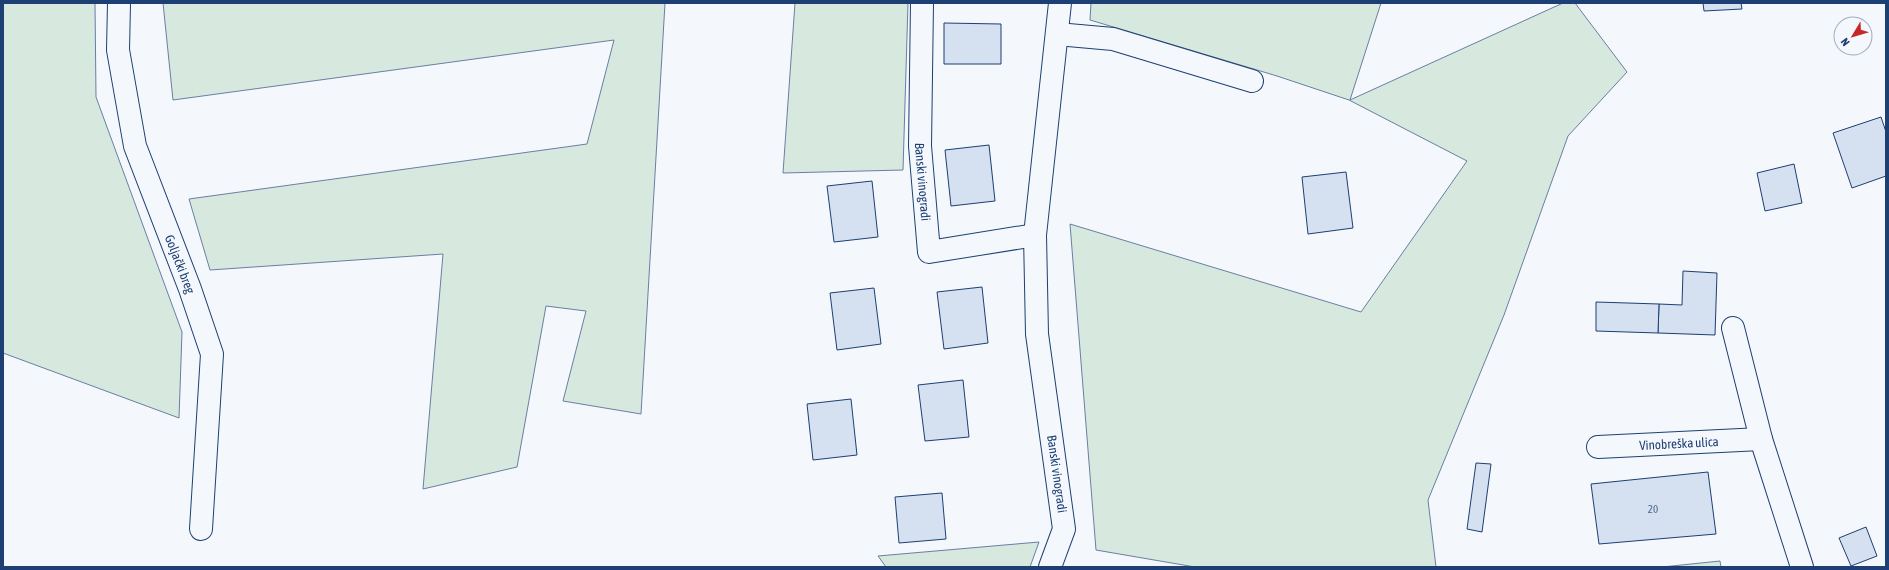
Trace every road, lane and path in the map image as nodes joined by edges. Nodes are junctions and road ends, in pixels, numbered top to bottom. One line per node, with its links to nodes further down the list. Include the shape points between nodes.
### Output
1 (119, 3): 10 (street, Goljački breg, via 118,50 135,146 212,354)
2 (922, 3): 6 (street, Banski vinogradi, via 920,146 929,252)
3 (1060, 3): 4 (street, Banski vinogradi)
4 (1057, 34): 5 (street, via 1113,39); 6 (street, Banski vinogradi)
5 (1252, 81)
6 (1035, 235): 11 (street, Banski vinogradi, via 1037,334 1064,529)
7 (1733, 328): 8 (street)
8 (1761, 439): 9 (street, Vinobreška ulica); 12 (street)
9 (1598, 447)
10 (201, 529)
11 (1050, 567)
12 (1802, 567)

